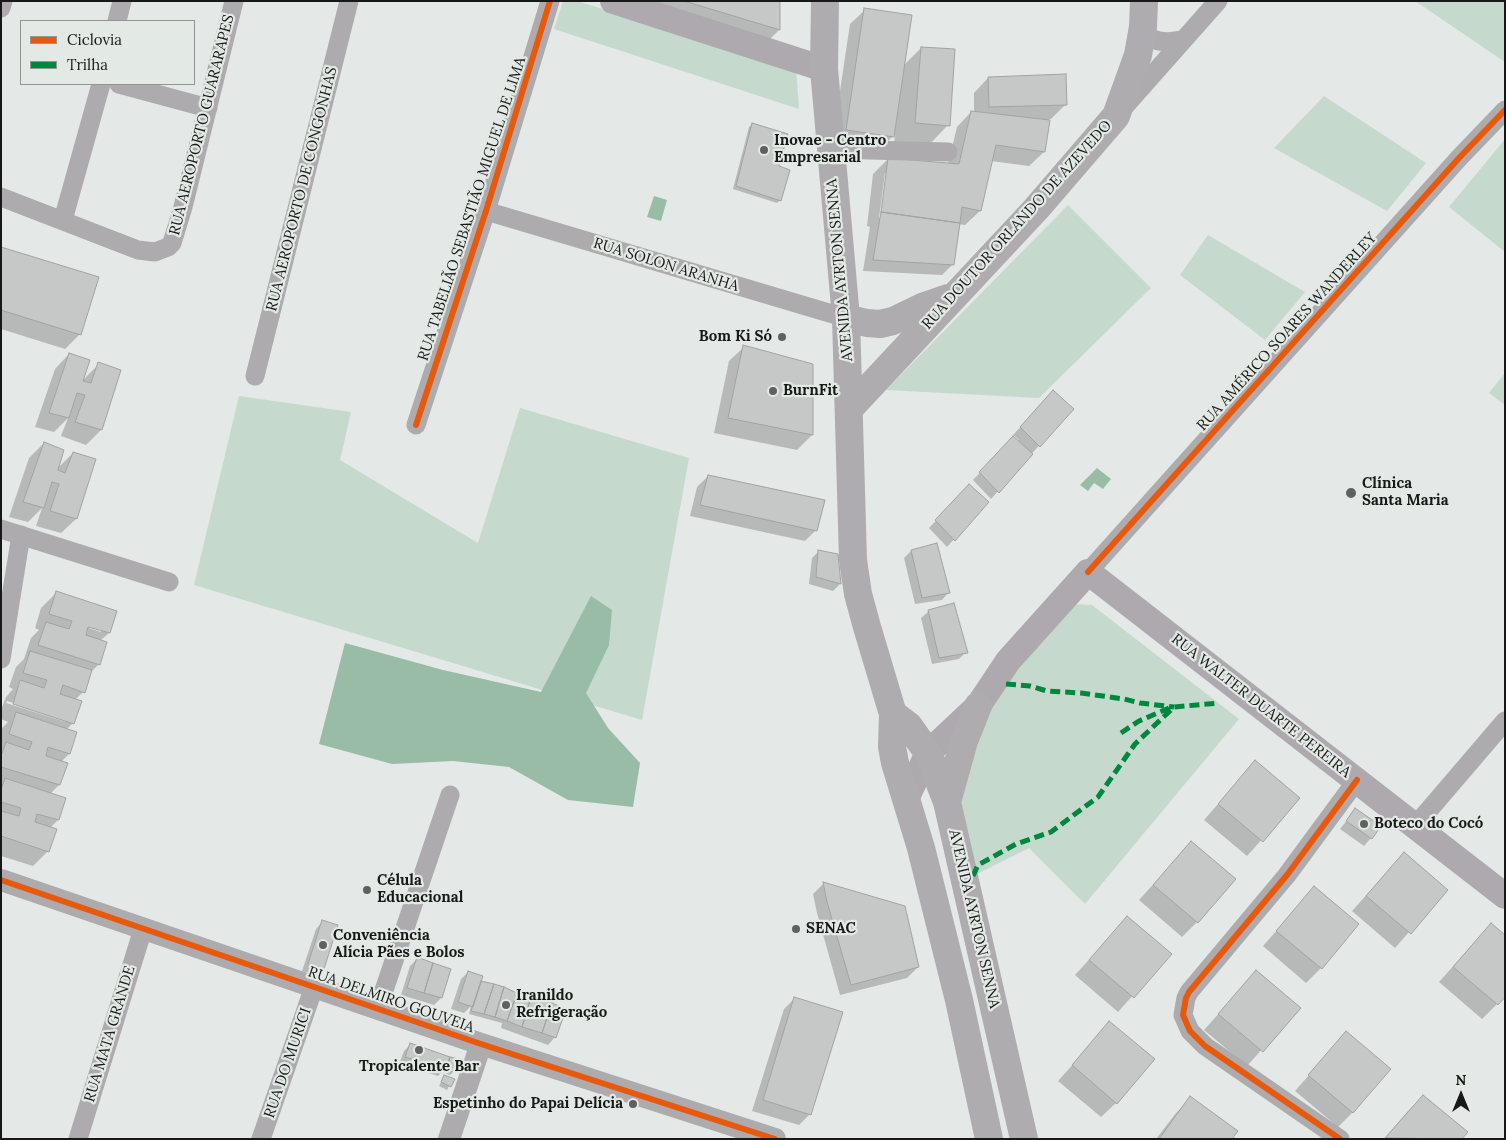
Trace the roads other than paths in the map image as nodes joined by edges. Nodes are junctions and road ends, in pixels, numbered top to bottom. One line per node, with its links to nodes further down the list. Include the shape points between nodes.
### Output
1 (3, 1): 9 (street)
2 (122, 1): 11 (street)
3 (234, 1): 16 (street, RUA AEROPORTO GUARARAPES)
4 (349, 1): 26 (street, RUA AEROPORTO DE CONGONHAS)
5 (550, 1): 22 (street, RUA TABELIÃO SEBASTIÃO MIGUEL DE LIMA)
6 (613, 1): 13 (main road)
7 (825, 1): 13 (main road, AVENIDA AYRTON SENNA)
8 (1218, 1): 12 (street, RUA DOUTOR ORLANDO DE AZEVEDO)
9 (1, 8)
10 (1143, 14): 12 (street, via 1146,34 1152,39 1159,42); 18 (main road, via 1138,55)
11 (117, 20)
12 (1183, 40): 18 (street, RUA DOUTOR ORLANDO DE AZEVEDO)
13 (824, 69): 19 (main road, AVENIDA AYRTON SENNA)
14 (102, 85): 23 (street)
15 (123, 85): 16 (street)
16 (208, 108): 23 (street, RUA AEROPORTO GUARARAPES, via 172,243 155,252 138,250)
17 (1505, 110): 31 (street, RUA AMÉRICO SOARES WANDERLEY)
18 (1116, 116): 24 (main road, RUA DOUTOR ORLANDO DE AZEVEDO, via 1036,209)
19 (830, 149): 20 (street); 25 (main road, AVENIDA AYRTON SENNA)
20 (948, 152)
21 (1, 197): 23 (street)
22 (486, 211): 25 (street, RUA SOLON ARANHA); 28 (street, RUA TABELIÃO SEBASTIÃO MIGUEL DE LIMA)
23 (63, 220)
24 (954, 296): 25 (main road, via 880,324); 27 (main road, RUA DOUTOR ORLANDO DE AZEVEDO)
25 (846, 318): 27 (main road, AVENIDA AYRTON SENNA)
26 (255, 376)
27 (850, 408): 35 (main road, AVENIDA AYRTON SENNA, via 853,560 860,602)
28 (416, 425)
29 (1, 529): 30 (street)
30 (21, 535): 32 (street); 33 (street)
31 (1088, 572): 34 (main road, RUA AMÉRICO SOARES WANDERLEY, via 1008,661); 38 (main road, RUA WALTER DUARTE PEREIRA)
32 (169, 582)
33 (1, 659)
34 (978, 706): 37 (main road, RUA AMÉRICO SOARES WANDERLEY); 41 (main road)
35 (893, 722): 37 (main road, AVENIDA AYRTON SENNA, via 908,726); 40 (main road, AVENIDA AYRTON SENNA, via 892,746)
36 (1505, 722): 42 (street)
37 (928, 753): 40 (main road, RUA AMÉRICO SOARES WANDERLEY); 41 (main road, AVENIDA AYRTON SENNA)
38 (1357, 780): 42 (main road, RUA WALTER DUARTE PEREIRA); 55 (street, via 1287,875 1190,992 1183,1015 1190,1031 1205,1046)
39 (450, 795): 47 (street)
40 (906, 799): 53 (main road, AVENIDA AYRTON SENNA, via 959,1000)
41 (947, 802): 54 (main road, AVENIDA AYRTON SENNA)
42 (1416, 825): 44 (main road, RUA WALTER DUARTE PEREIRA)
43 (1, 880): 45 (street, RUA DELMIRO GOUVEIA)
44 (1505, 896)
45 (143, 929): 46 (street, RUA DELMIRO GOUVEIA); 49 (street, RUA MATA GRANDE)
46 (314, 987): 47 (street, RUA DELMIRO GOUVEIA); 50 (street, RUA DO MURICI)
47 (378, 1008): 48 (street, RUA DELMIRO GOUVEIA)
48 (481, 1044): 51 (street); 52 (street, RUA DELMIRO GOUVEIA)
49 (78, 1139)
50 (262, 1139)
51 (450, 1139)
52 (775, 1139)
53 (989, 1139)
54 (1024, 1139)
55 (1340, 1139)

